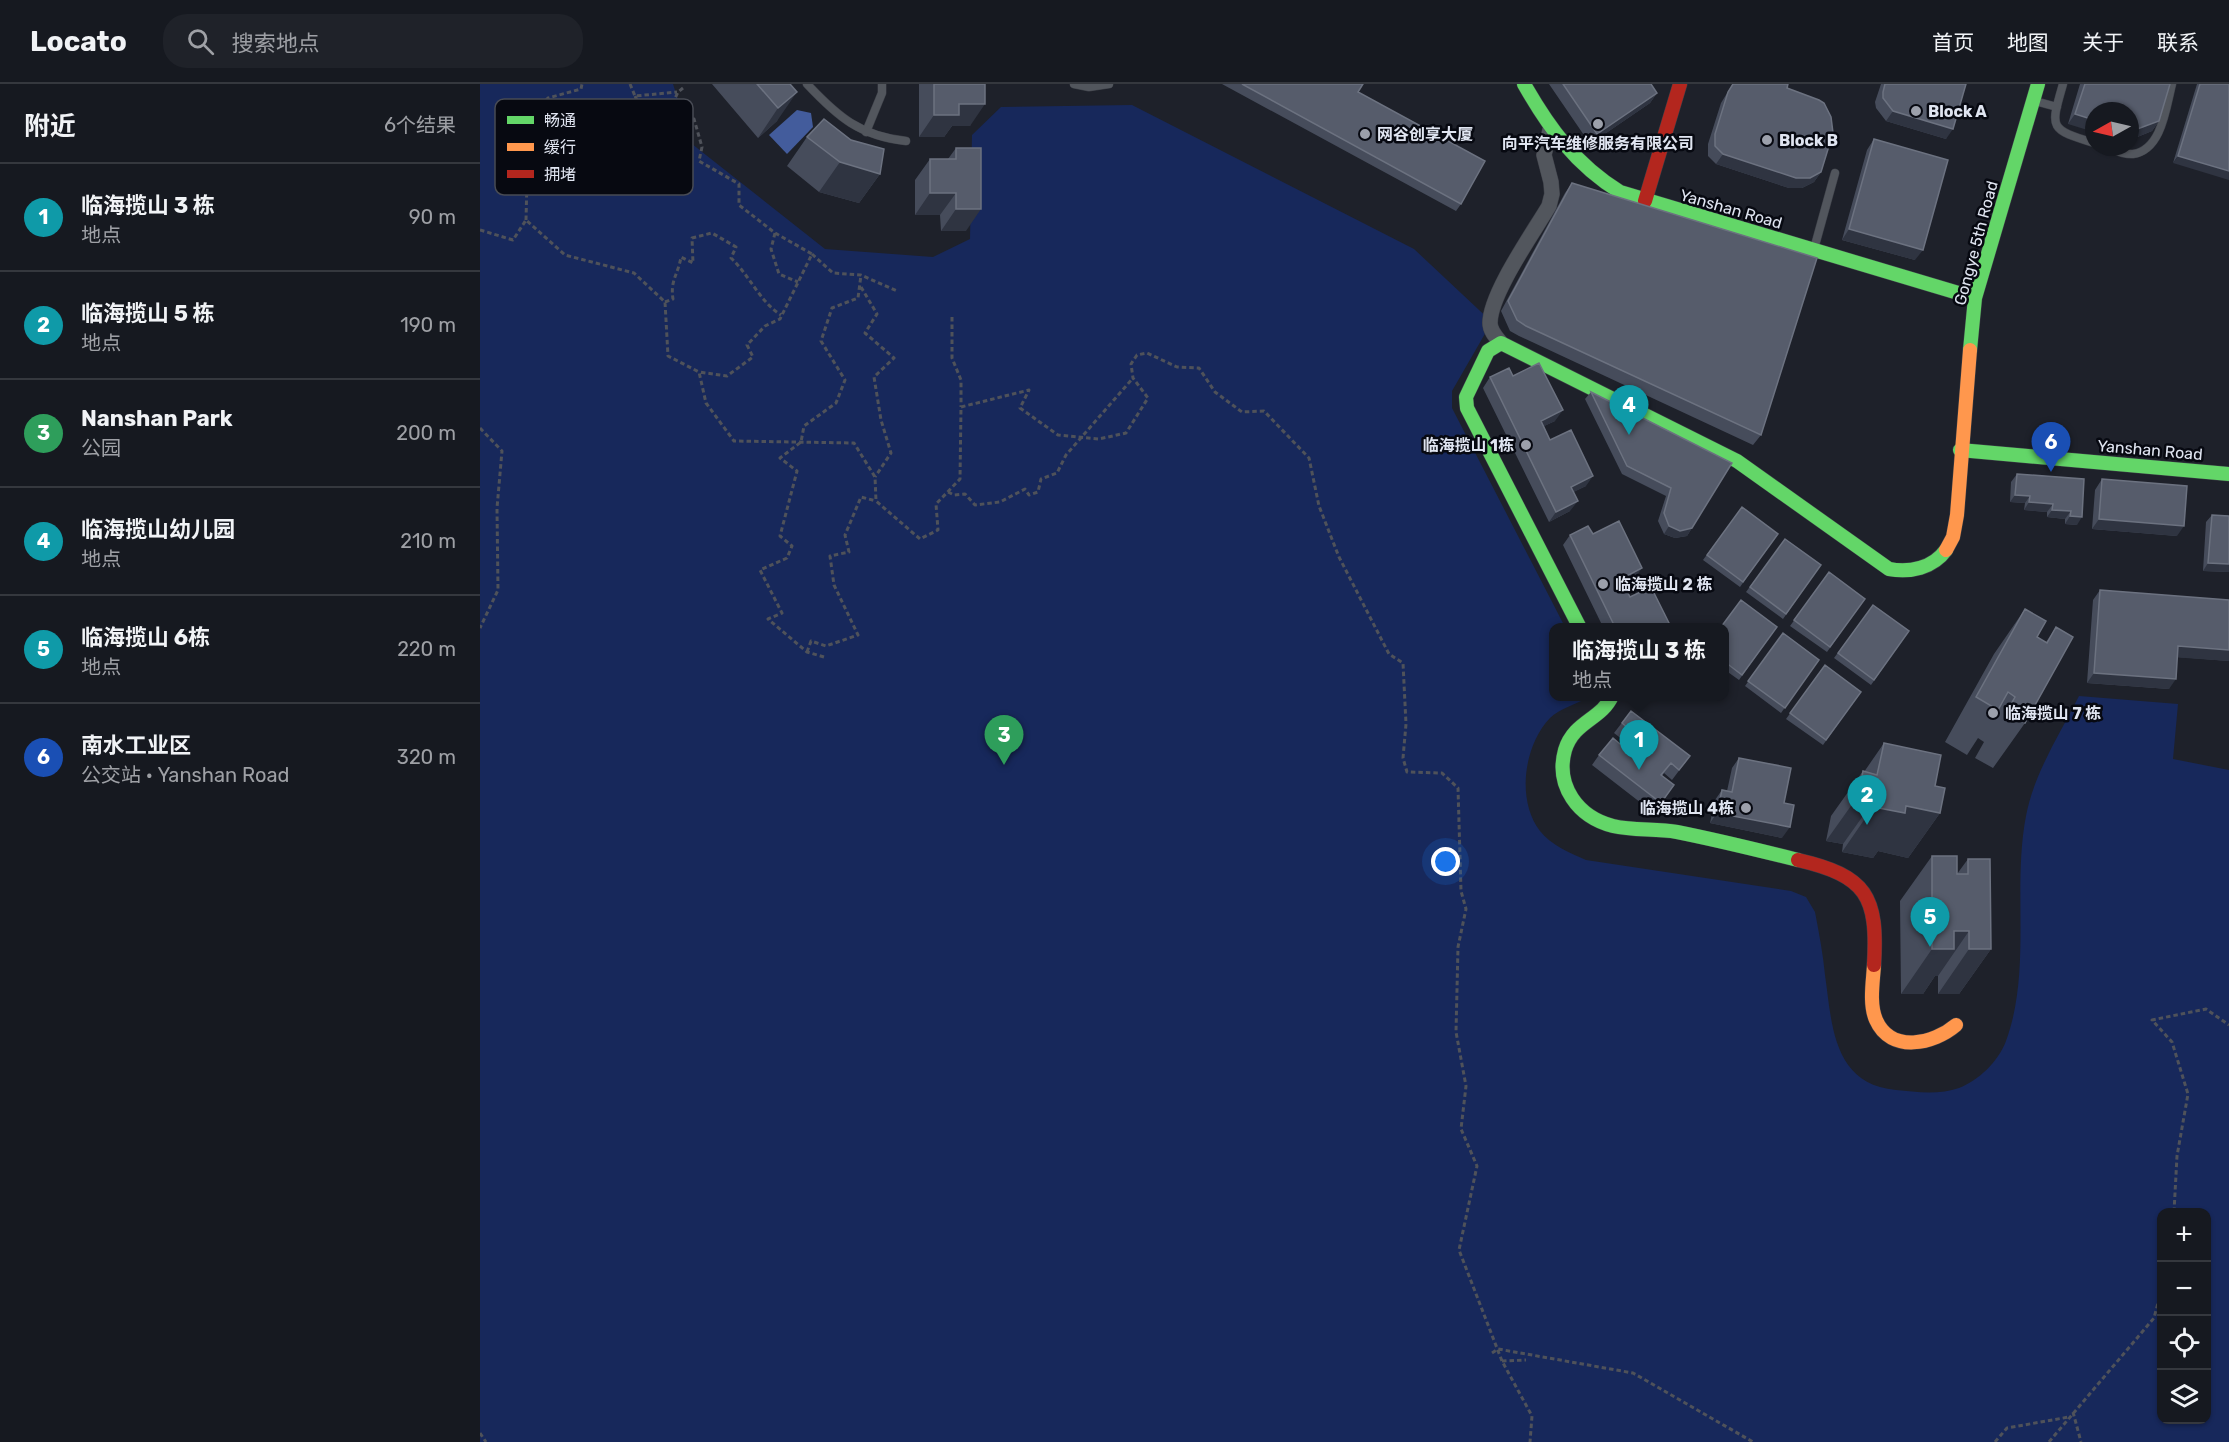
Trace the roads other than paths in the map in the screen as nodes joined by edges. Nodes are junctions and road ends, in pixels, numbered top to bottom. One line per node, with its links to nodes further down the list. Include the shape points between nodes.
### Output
1 (807, 84): 13 (lane, via 848,123)
2 (882, 84): 13 (lane)
3 (1074, 84): 4 (lane)
4 (1109, 84)
5 (1524, 84): 12 (street, Yanshan Road)
6 (1680, 84): 18 (street)
7 (2038, 84): 10 (street, Gongye 5th Road)
8 (2063, 84): 11 (lane)
9 (2172, 84): 16 (lane, via 2157,138)
10 (2033, 100): 11 (lane); 20 (street, Gongye 5th Road)
11 (2056, 107): 14 (lane, via 2056,126 2062,133)
12 (1550, 130): 18 (street, Yanshan Road, via 1599,180); 21 (street, via 1544,155 1552,194 1549,206 1494,305 1490,325)
13 (867, 132): 15 (lane)
14 (2085, 140)
15 (906, 141)
16 (2139, 152)
17 (1835, 173): 19 (lane)
18 (1645, 201): 19 (street, Yanshan Road)
19 (1813, 250): 20 (street, Yanshan Road)
20 (1975, 298): 22 (street, Gongye 5th Road)
21 (1502, 343): 22 (street, Gongye 5th Road, via 1737,461 1889,569 1918,570 1944,553 1953,537 1957,515); 24 (street, via 1488,351 1466,397 1467,408)
22 (1960, 450): 23 (street, Yanshan Road)
23 (2229, 474)
24 (1578, 623)
25 (1610, 701): 26 (street, via 1574,731 1566,747 1562,776 1568,794 1578,805 1606,823 1623,828 1663,829 1821,866 1852,880 1872,903 1876,919 1872,1004 1880,1031 1898,1041 1918,1043 1934,1041)
26 (1956, 1025)

